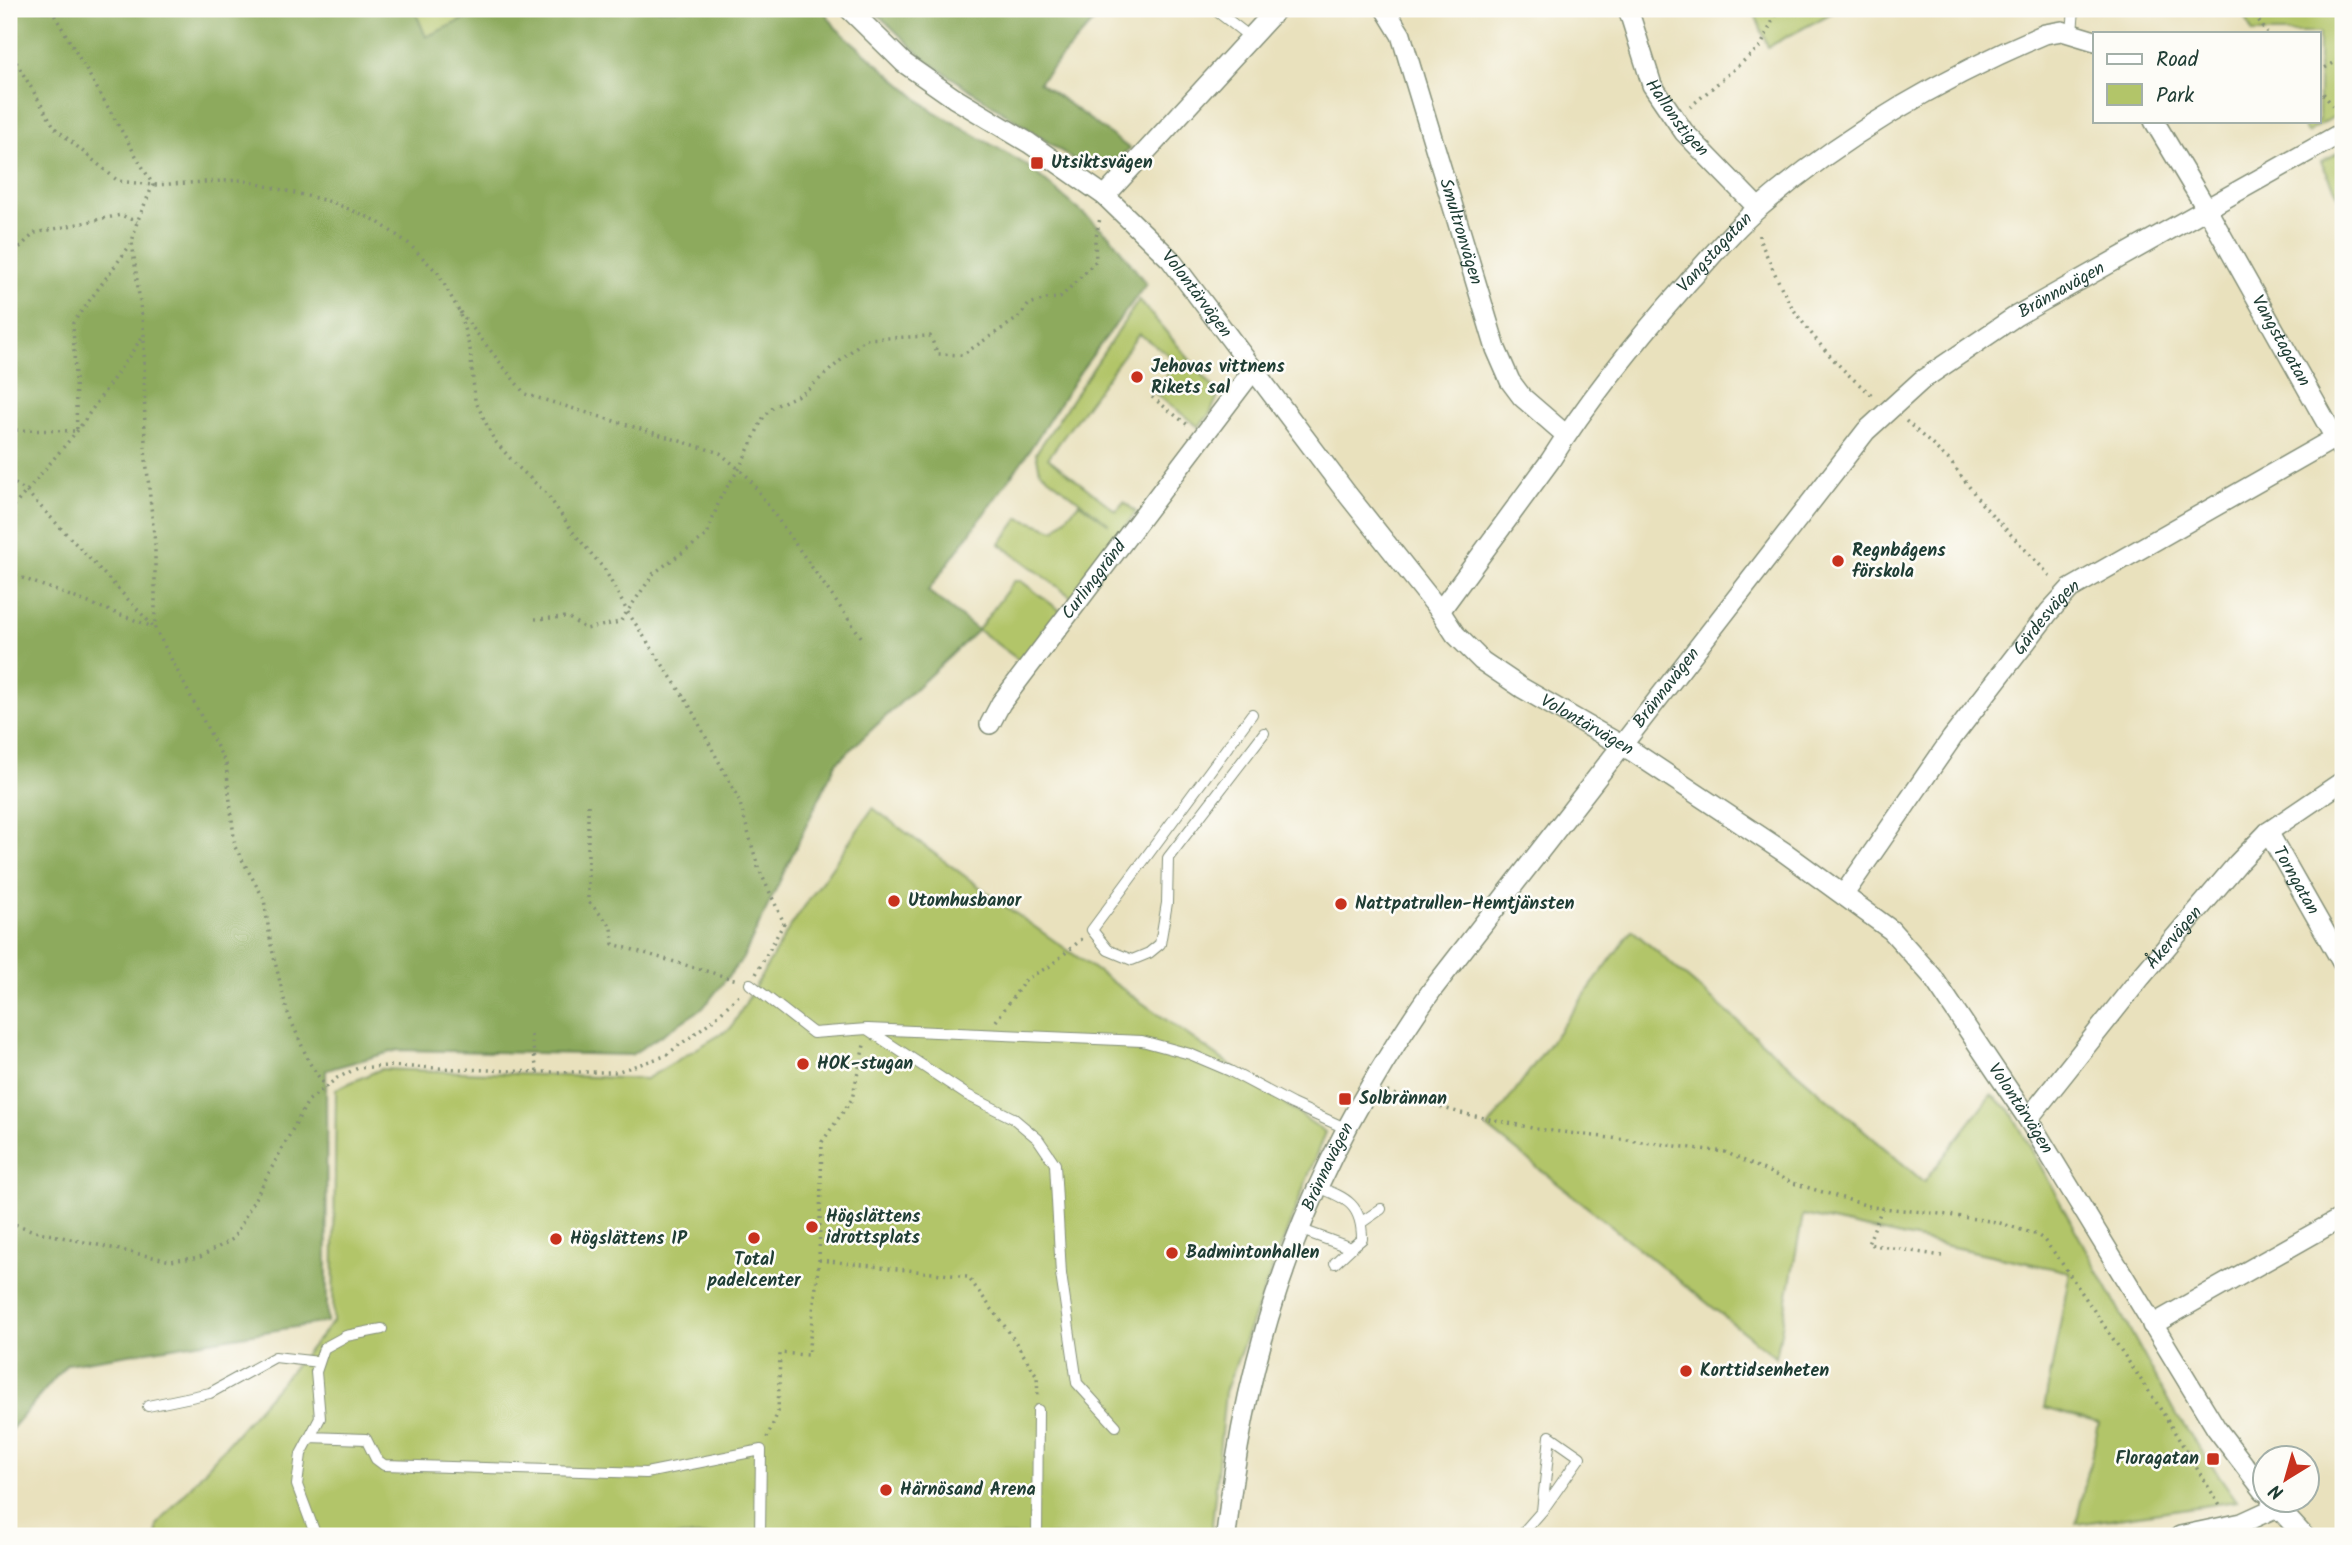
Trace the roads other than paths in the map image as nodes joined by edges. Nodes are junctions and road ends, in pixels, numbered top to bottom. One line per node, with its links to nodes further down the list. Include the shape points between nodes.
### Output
1 (849, 9): 12 (street, Volontärvägen, via 904,63)
2 (1214, 9): 8 (lane)
3 (1277, 9): 8 (street)
4 (1384, 9): 16 (street, Smultronvägen, via 1401,35 1505,370 1522,397)
5 (1628, 9): 13 (street, Hallonstigen, via 1652,85 1676,119)
6 (2074, 9): 7 (lane)
7 (2072, 33): 9 (street, Vangstagatan); 13 (street, Vangstagatan, via 2045,34 1903,104)
8 (1250, 37): 12 (street)
9 (2093, 40)
10 (2155, 122): 14 (street, Vangstagatan)
11 (2342, 125): 14 (street, Brännavägen)
12 (1105, 196): 15 (street, Volontärvägen, via 1170,258)
13 (1758, 208): 16 (street, Vangstagatan, via 1646,330)
14 (2206, 208): 17 (street, Vangstagatan); 22 (street, Brännavägen, via 2016,316 1890,407 1866,431)
15 (1254, 369): 18 (street, Volontärvägen); 20 (street, Curlinggränd)
16 (1566, 435): 18 (street, Vangstagatan)
17 (2339, 445): 25 (street, Gärdesvägen, via 2070,589 1952,738)
18 (1440, 611): 22 (street, Volontärvägen, via 1482,661)
19 (1252, 714): 21 (lane, via 1092,930 1108,950 1132,960 1160,944 1168,858)
20 (990, 724)
21 (1264, 733)
22 (1622, 745): 25 (street, Volontärvägen); 32 (street, Brännavägen, via 1432,990)
23 (2343, 781): 24 (street, Åkervägen)
24 (2269, 832): 26 (street, Torngatan); 31 (street, Åkervägen, via 2150,967)
25 (1844, 894): 31 (street, Volontärvägen, via 1891,930 1932,976)
26 (2343, 964)
27 (750, 984): 29 (lane, via 813,1033)
28 (939, 1019): 30 (lane)
29 (867, 1029): 30 (lane); 45 (lane, via 967,1096 1013,1118 1038,1139 1055,1164 1061,1274 1077,1383)
30 (937, 1031): 32 (lane, via 1142,1041 1219,1066)
31 (2028, 1119): 40 (street, Volontärvägen)
32 (1345, 1128): 33 (street, Brännavägen)
33 (1317, 1187): 36 (lane, via 1353,1206); 37 (street, Brännavägen)
34 (1381, 1209): 36 (lane)
35 (2343, 1217): 40 (street)
36 (1362, 1222): 38 (lane, via 1362,1239)
37 (1298, 1229): 38 (lane); 54 (street, Brännavägen, via 1266,1321 1246,1399)
38 (1351, 1248): 39 (lane)
39 (1335, 1263)
40 (2152, 1325): 47 (street, Volontärvägen, via 2216,1428)
41 (382, 1329): 42 (lane, via 346,1336 324,1348)
42 (320, 1362): 43 (lane, via 275,1357 209,1393); 46 (lane, via 316,1372 320,1418)
43 (148, 1406)
44 (1038, 1410): 53 (lane)
45 (1116, 1426)
46 (310, 1437): 51 (lane, via 301,1454 297,1485); 52 (lane, via 366,1439 384,1465 646,1473 761,1450)
47 (2250, 1473)
48 (1542, 1511): 48 (lane, via 1580,1457 1550,1436 1549,1448); 55 (lane)
49 (2257, 1514): 56 (street, via 2242,1523)
50 (2283, 1514): 57 (street)
51 (316, 1536)
52 (760, 1536)
53 (1037, 1536)
54 (1226, 1536)
55 (1520, 1536)
56 (2180, 1536)
57 (2304, 1536)

